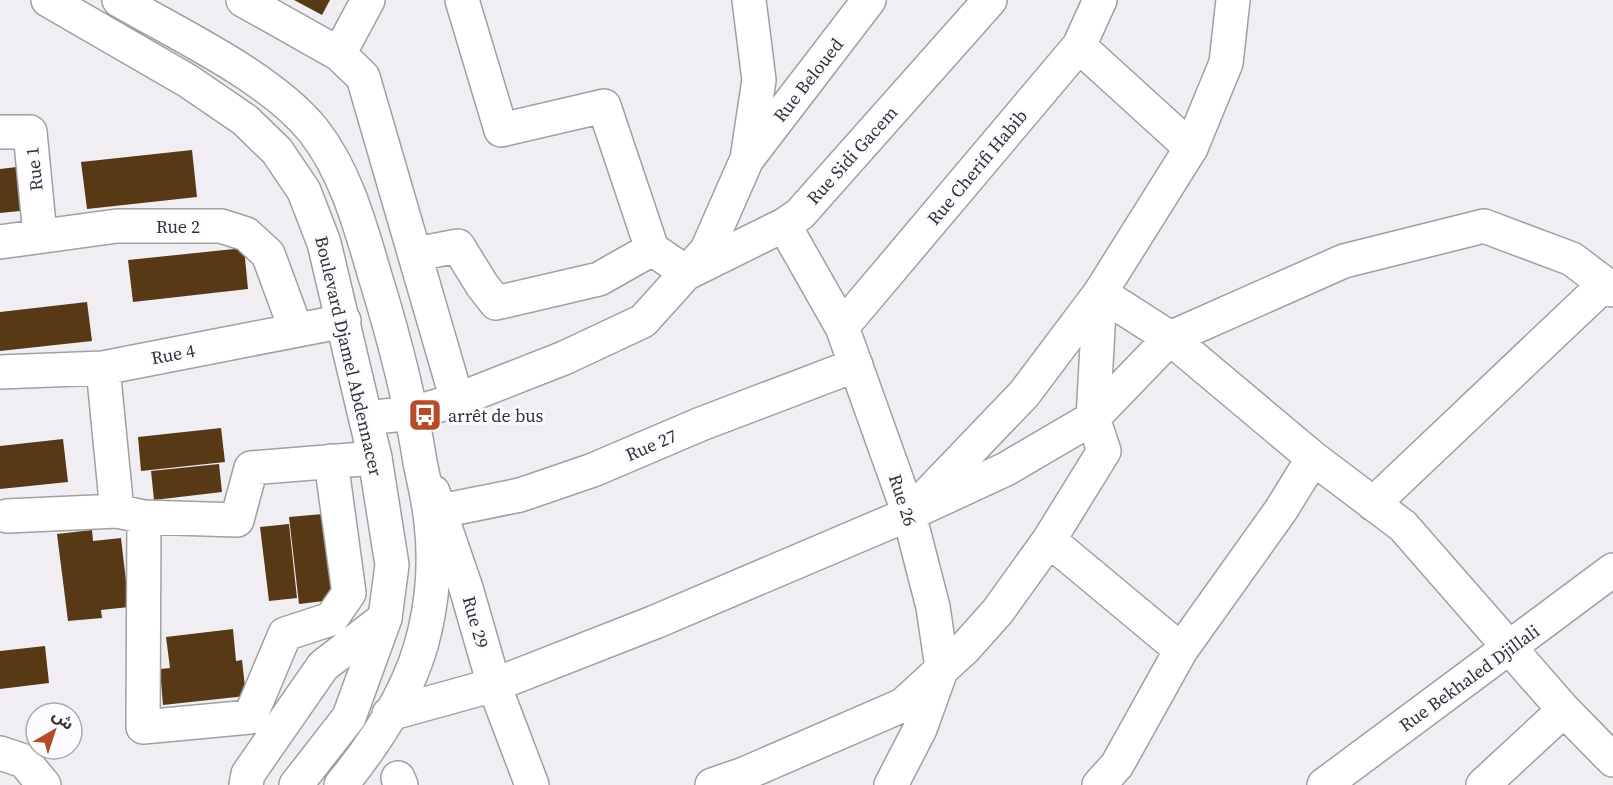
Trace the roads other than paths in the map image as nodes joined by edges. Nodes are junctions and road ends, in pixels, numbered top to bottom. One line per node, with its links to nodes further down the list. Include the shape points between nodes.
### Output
1 (48, 0): 24 (street, Boulevard Djamel Abdennacer, via 188,81 245,120 277,151 304,191 324,243)
2 (119, 0): 32 (street, via 257,81 287,103 313,130 354,205)
3 (243, 0): 12 (street)
4 (368, 0): 12 (street)
5 (462, 0): 19 (street, via 501,130 604,106)
6 (749, 0): 15 (street, via 759,80)
7 (869, 0): 15 (street, Rue Beloued)
8 (990, 0): 16 (street, Rue Sidi Gacem, via 800,214)
9 (1100, 0): 11 (street, Rue Cherifi Habib)
10 (1233, 0): 14 (street, via 1226,63)
11 (1079, 46): 14 (street); 25 (street, Rue Cherifi Habib)
12 (339, 54): 20 (street, via 363,76)
13 (0, 132): 17 (street, Rue 1, via 30,132)
14 (1191, 148): 23 (street)
15 (747, 159): 21 (street, via 707,250)
16 (784, 225): 21 (street, Rue Sidi Gacem); 25 (street, Rue 26)
17 (40, 235): 18 (street, Rue 2); 26 (street, Rue 2, via 117,226 221,226 246,234 268,254)
18 (0, 242)
19 (652, 249): 20 (street, via 599,279 496,303 458,246); 21 (street)
20 (416, 254): 31 (street)
21 (687, 273): 31 (street, via 643,321 564,358)
22 (1609, 287): 27 (street, via 1572,259 1484,226 1344,261); 39 (street)
23 (1100, 293): 27 (street); 34 (street); 42 (street, via 1024,394)
24 (344, 321): 26 (street, Rue 4); 33 (street, Boulevard Djamel Abdennacer)
25 (842, 327): 28 (street, Rue 26)
26 (296, 330): 29 (street, Rue 4)
27 (1170, 338): 34 (street); 36 (street)
28 (856, 365): 40 (street, Rue 27, via 593,470 520,495); 42 (street, Rue 26)
29 (103, 368): 30 (street, Rue 4); 41 (street)
30 (0, 372)
31 (457, 400): 32 (street)
32 (413, 413): 33 (street); 37 (street)
33 (366, 418): 35 (street, Boulevard Djamel Abdennacer)
34 (1093, 418): 42 (street, via 1006,469); 44 (street, via 1104,451)
35 (375, 458): 38 (street); 46 (street, Boulevard Djamel Abdennacer, via 392,565)
36 (1312, 458): 39 (street); 48 (street, via 1281,510)
37 (420, 460): 40 (street, Rue 29); 52 (street, via 431,522 432,586 425,630 412,671)
38 (331, 461): 41 (street, via 251,468 237,520); 41 (street, via 349,594 331,620 285,634 250,717 143,727)
39 (1373, 504): 47 (street, via 1403,526)
40 (441, 511): 50 (street, Rue 29)
41 (131, 514): 43 (street)
42 (909, 514): 49 (street, Rue 26, via 933,607); 50 (street, via 655,622)
43 (7, 516)
44 (1049, 540): 48 (street); 49 (street, via 998,611)
45 (1613, 570): 47 (street, Rue Bekhaled Djillali)
46 (385, 618): 57 (street, via 323,666 248,774); 58 (street, Boulevard Djamel Abdennacer, via 349,717)
47 (1511, 647): 51 (street); 64 (street, Rue Bekhaled Djillali)
48 (1181, 650): 63 (street, via 1117,765)
49 (942, 668): 55 (street, via 903,705); 62 (street, Rue 26, via 920,729)
50 (494, 685): 52 (street); 60 (street, Rue 29)
51 (1564, 710): 54 (street); 65 (street)
52 (390, 714): 59 (street)
53 (0, 753): 56 (street, via 24,760)
54 (1613, 760)
55 (747, 779): 61 (street)
56 (44, 785)
57 (246, 785)
58 (296, 785)
59 (341, 785)
60 (532, 785)
61 (712, 785)
62 (891, 785)
63 (1099, 785)
64 (1324, 785)
65 (1483, 785)

